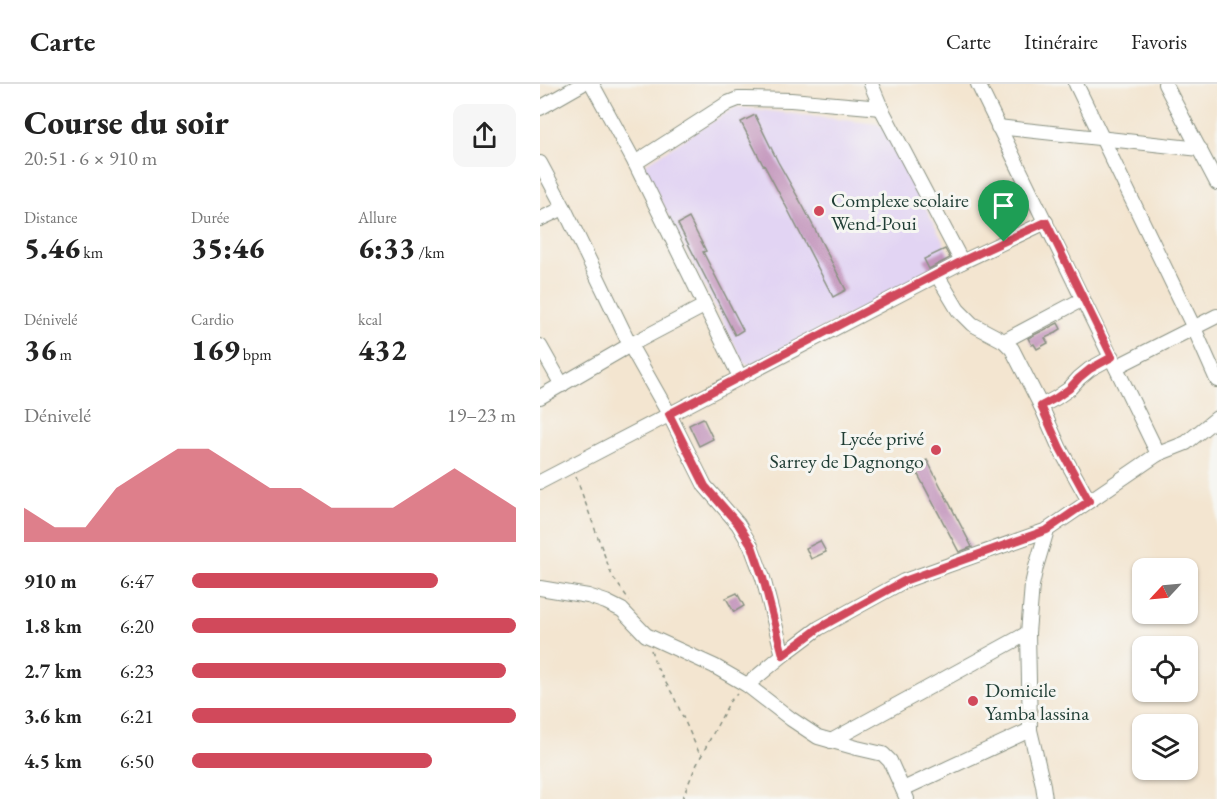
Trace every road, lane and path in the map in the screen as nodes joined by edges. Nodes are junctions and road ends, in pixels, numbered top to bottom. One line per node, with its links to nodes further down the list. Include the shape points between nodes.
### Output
1 (582, 84): 7 (street)
2 (592, 84): 13 (street)
3 (871, 84): 8 (street)
4 (978, 84): 9 (street)
5 (1076, 84): 10 (street)
6 (1165, 84): 11 (street)
7 (540, 108)
8 (881, 108): 13 (street, via 738,99); 18 (street)
9 (998, 127): 10 (street); 17 (street)
10 (1101, 138): 11 (street); 23 (street)
11 (1200, 149): 14 (street)
12 (540, 163): 15 (street)
13 (634, 163): 21 (street)
14 (1217, 183)
15 (564, 208): 16 (street); 25 (street)
16 (540, 219)
17 (1046, 222): 18 (street); 20 (street)
18 (962, 261): 19 (street)
19 (937, 275): 24 (street, via 958,310 972,324); 28 (street)
20 (1083, 299): 24 (street); 27 (street)
21 (704, 306): 25 (street); 28 (street)
22 (1217, 316): 23 (street)
23 (1194, 328): 27 (street); 29 (street)
24 (1004, 341): 32 (street)
25 (630, 345): 30 (street); 33 (street)
26 (540, 346): 30 (street)
27 (1114, 362): 32 (street, via 1090,369 1069,389); 35 (street)
28 (740, 376): 33 (street)
29 (1217, 380)
30 (562, 385): 31 (street)
31 (540, 397)
32 (1041, 406): 37 (street)
33 (669, 414): 36 (street); 41 (street, via 705,486 752,546)
34 (1217, 418): 35 (street, via 1186,442)
35 (1158, 454): 37 (street)
36 (540, 482)
37 (1089, 501): 38 (street)
38 (1047, 530): 40 (street, via 1032,585); 41 (street, via 904,581 819,628)
39 (540, 588): 42 (street, via 606,602 622,610 646,635)
40 (1028, 633): 43 (street); 44 (street)
41 (783, 655): 42 (street)
42 (747, 685): 44 (street, via 809,732); 46 (path, via 730,701)
43 (1030, 730): 45 (street); 47 (street)
44 (831, 741): 45 (street, via 883,754)
45 (905, 794)
46 (682, 799)
47 (1045, 799)

